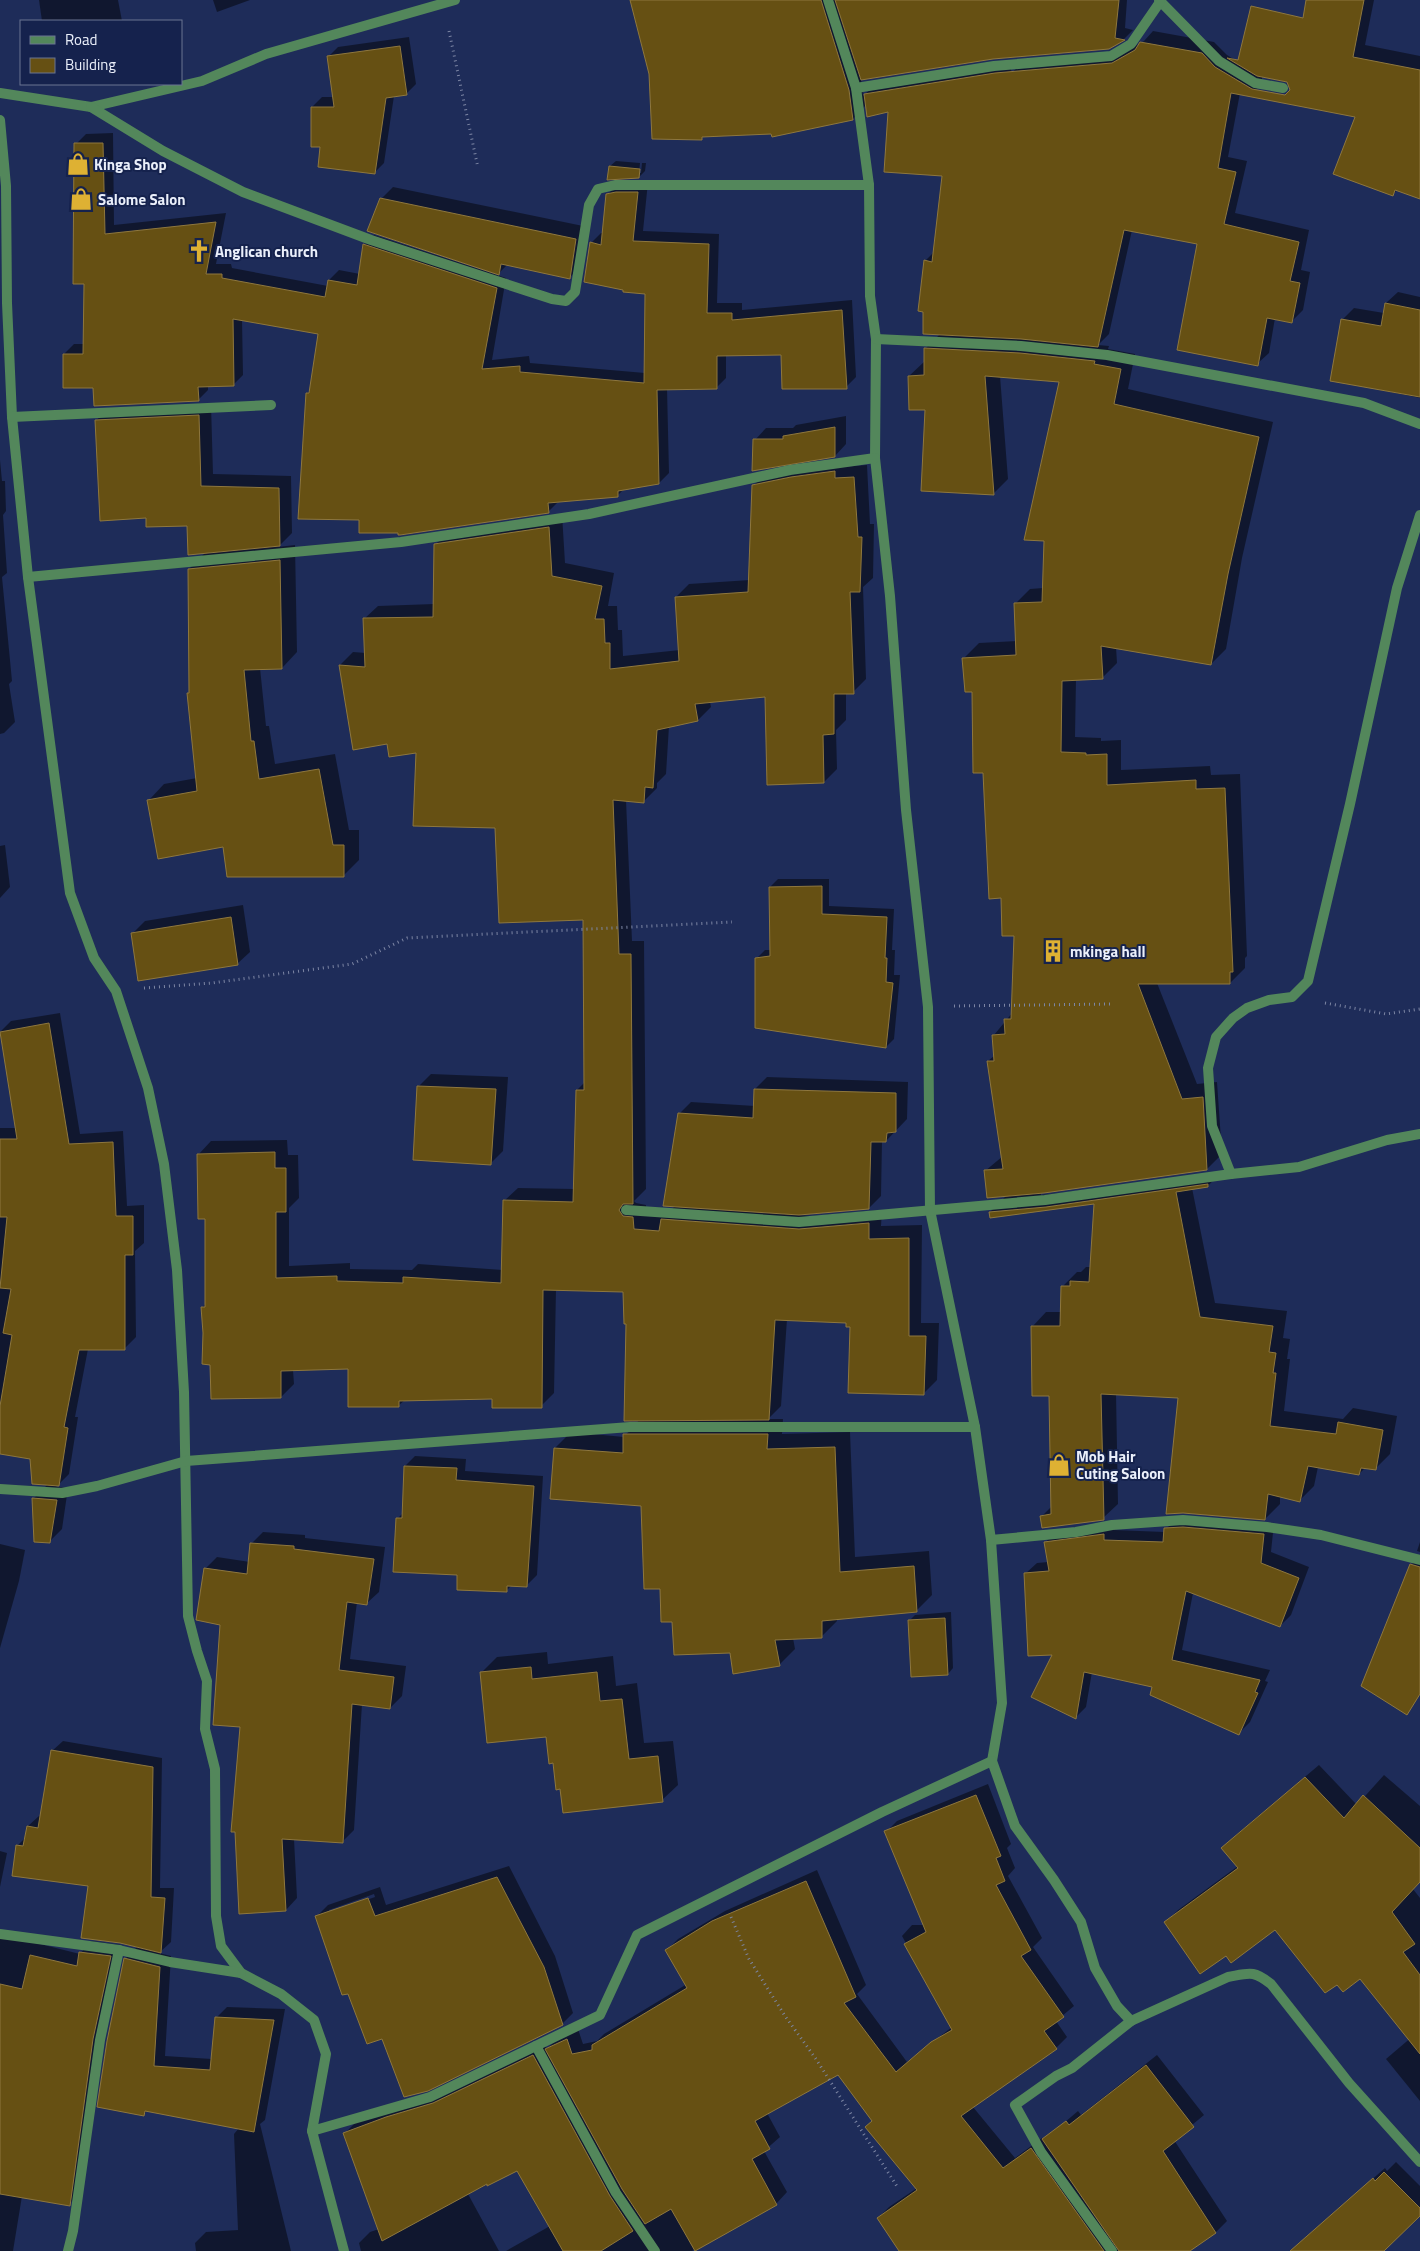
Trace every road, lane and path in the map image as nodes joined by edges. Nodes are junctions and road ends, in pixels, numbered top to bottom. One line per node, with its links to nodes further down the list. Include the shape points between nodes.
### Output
1 (455, 0): 4 (street)
2 (828, 0): 7 (street)
3 (1160, 1): 7 (street, via 1130,44 1111,56 994,66); 8 (street, via 1219,61 1255,83)
4 (443, 3): 5 (street, via 266,54); 12 (path)
5 (182, 85)
6 (182, 85): 10 (street)
7 (856, 88): 13 (street)
8 (1283, 88)
9 (0, 92): 10 (street)
10 (92, 107): 13 (street, via 163,151 243,192 444,265 566,301 575,292 589,205 598,189 616,185)
11 (0, 120): 16 (street, via 6,186)
12 (478, 168)
13 (870, 185): 14 (street, via 870,296)
14 (876, 339): 17 (street, via 1021,346 1107,355 1364,403); 18 (street)
15 (271, 406): 16 (street)
16 (12, 417): 20 (street)
17 (1420, 424)
18 (875, 458): 20 (street, via 790,470 589,514 401,542); 25 (street, via 890,596 906,810)
19 (1420, 515): 23 (street, via 1397,588 1308,981)
20 (28, 577): 22 (street, via 70,894 94,958)
21 (732, 922): 22 (path, via 407,938 352,964 212,983)
22 (116, 991): 32 (street, via 148,1088 164,1164 177,1270)
23 (1292, 997): 26 (path, via 1386,1014); 28 (street, via 1269,1000 1247,1008 1216,1037 1208,1068 1212,1126)
24 (1112, 1004): 25 (path)
25 (928, 1007): 30 (street)
26 (1420, 1009)
27 (1420, 1134): 28 (street, via 1387,1140 1299,1167)
28 (1231, 1174): 30 (street, via 1045,1200)
29 (626, 1210): 30 (street, via 799,1222)
30 (930, 1210): 31 (street)
31 (975, 1427): 32 (street, via 630,1427); 34 (street)
32 (186, 1461): 33 (street, via 62,1493); 40 (street, via 188,1616 207,1681 205,1729 216,1769 216,1916 221,1946)
33 (0, 1489)
34 (991, 1540): 35 (street, via 1182,1520 1321,1535); 36 (street, via 1002,1703)
35 (1420, 1560)
36 (992, 1761): 37 (street); 41 (street, via 1015,1826 1081,1922 1096,1968 1117,2006)
37 (721, 1893): 42 (street, via 637,1935 600,2015); 45 (path, via 749,1959)
38 (0, 1934): 39 (street)
39 (119, 1950): 40 (street); 46 (street, via 100,2040)
40 (242, 1973): 43 (street, via 281,1994 314,2020 326,2054)
41 (1131, 2021): 44 (street, via 1228,1977 1258,1974 1271,1984 1350,2083); 49 (street, via 1072,2068 1015,2105 1041,2152)
42 (536, 2046): 43 (street, via 430,2097); 48 (street, via 616,2193)
43 (312, 2131): 47 (street)
44 (1420, 2162)
45 (898, 2188)
46 (68, 2251)
47 (344, 2251)
48 (655, 2251)
49 (1112, 2251)

